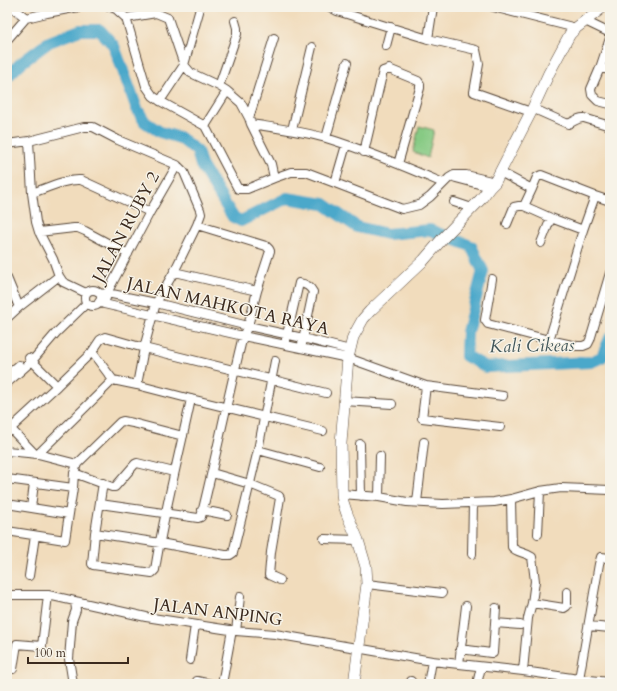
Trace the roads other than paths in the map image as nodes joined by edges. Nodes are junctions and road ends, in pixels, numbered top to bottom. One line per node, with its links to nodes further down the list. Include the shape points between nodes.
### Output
1 (12, 7): 9 (street)
2 (79, 7): 9 (street)
3 (111, 7): 10 (street)
4 (330, 7): 13 (street)
5 (433, 7): 17 (street)
6 (493, 7): 12 (street)
7 (603, 7): 12 (main road)
8 (199, 12): 22 (street)
9 (26, 18): 18 (street)
10 (126, 18): 22 (street, via 156,13 168,18); 27 (street, via 146,86)
11 (235, 21): 25 (street, via 237,34)
12 (581, 24): 14 (street); 29 (main road, via 570,34)
13 (391, 27): 17 (street); 19 (street)
14 (610, 33)
15 (274, 38): 30 (street)
16 (610, 38): 23 (street)
17 (428, 39): 29 (street, via 476,50 479,64 474,92)
18 (7, 40)
19 (386, 46)
20 (312, 47): 33 (street)
21 (347, 63): 34 (street)
22 (184, 65): 25 (street, via 191,73); 27 (street)
23 (600, 68): 24 (street); 28 (street, via 591,89 592,95 598,101)
24 (610, 70)
25 (219, 86): 26 (street)
26 (227, 91): 30 (street, via 241,103); 31 (street)
27 (160, 101): 31 (street)
28 (610, 104)
29 (532, 110): 32 (street, via 568,124 584,118); 42 (main road)
30 (250, 121): 33 (street); 41 (street, via 271,164)
31 (205, 126): 41 (street, via 238,189 247,189)
32 (610, 126)
33 (292, 130): 34 (street)
34 (326, 138): 37 (street)
35 (29, 141): 36 (street); 40 (street, via 93,127); 46 (street)
36 (7, 144)
37 (346, 145): 38 (street); 43 (street)
38 (364, 152): 39 (street); 39 (street, via 383,71 389,69 420,84)
39 (398, 164): 44 (street)
40 (177, 165): 52 (street, JALAN RUBY 2); 55 (street, via 184,172 200,210)
41 (274, 178): 43 (street, via 291,172 306,172)
42 (495, 180): 44 (street, via 452,176); 45 (street); 51 (main road)
43 (335, 183): 44 (street, via 402,209 419,205)
44 (443, 183)
45 (532, 188): 47 (street, via 536,177 541,175); 50 (street)
46 (32, 193): 52 (street, via 68,181 81,180); 57 (street)
47 (595, 196): 48 (street); 56 (street)
48 (610, 201)
49 (454, 202): 51 (street)
50 (524, 206): 53 (street); 54 (street, via 514,207)
51 (469, 211): 81 (main road, via 424,260 370,311 358,328)
52 (150, 212): 59 (street, JALAN RUBY 2)
53 (551, 218): 56 (street); 58 (street)
54 (507, 224)
55 (197, 226): 60 (street); 65 (street, via 268,247 270,252)
56 (583, 230): 76 (street)
57 (39, 232): 59 (street, via 78,228); 62 (street)
58 (541, 243)
59 (128, 254): 66 (street, JALAN RUBY 2)
60 (174, 272): 65 (street); 68 (street)
61 (610, 273): 76 (street, via 588,344 577,346)
62 (59, 276): 67 (street); 69 (street)
63 (7, 278): 69 (street)
64 (492, 279): 76 (street, via 486,323)
65 (257, 291): 72 (street)
66 (103, 298): 67 (street, via 92,306); 67 (street, via 92,290); 68 (street, JALAN MAHKOTA RAYA); 70 (street, JALAN MAHKOTA RAYA)
67 (86, 299): 82 (street, via 54,330)
68 (156, 303): 70 (street); 72 (street, JALAN MAHKOTA RAYA)
69 (19, 307): 71 (street)
70 (153, 315): 74 (street, JALAN MAHKOTA RAYA); 78 (street)
71 (7, 318)
72 (248, 326): 73 (street, JALAN MAHKOTA RAYA); 74 (street)
73 (287, 335): 75 (street, JALAN MAHKOTA RAYA); 75 (street, via 299,282 306,284 313,292); 77 (street)
74 (243, 336): 77 (street, JALAN MAHKOTA RAYA); 84 (street)
75 (303, 338): 79 (street); 81 (street, JALAN MAHKOTA RAYA)
76 (549, 340)
77 (285, 345): 79 (street, JALAN MAHKOTA RAYA)
78 (144, 348): 80 (street, via 105,337); 84 (street); 89 (street)
79 (301, 348): 81 (street, JALAN MAHKOTA RAYA)
80 (92, 352): 87 (street); 90 (street)
81 (349, 354): 91 (street); 95 (main road)
82 (30, 359): 85 (street); 88 (street); 90 (street)
83 (275, 361): 86 (street)
84 (235, 370): 86 (street); 97 (street)
85 (7, 375)
86 (272, 379): 92 (street); 98 (street)
87 (113, 380): 89 (street); 107 (street)
88 (7, 383)
89 (136, 385): 94 (street)
90 (57, 386): 101 (street)
91 (426, 386): 93 (street); 99 (street, via 422,418)
92 (326, 393)
93 (503, 396)
94 (191, 399): 97 (street); 102 (street)
95 (344, 401): 96 (street); 121 (main road, via 341,443)
96 (392, 404)
97 (226, 407): 98 (street); 113 (street)
98 (265, 416): 100 (street); 105 (street)
99 (500, 427)
100 (323, 430)
101 (9, 431): 107 (street)
102 (183, 436): 109 (street, via 123,421); 111 (street)
103 (424, 442): 125 (street)
104 (360, 444): 122 (street)
105 (258, 450): 110 (street); 117 (street)
106 (7, 451): 107 (street)
107 (37, 454): 109 (street)
108 (380, 456): 123 (street)
109 (78, 464): 112 (street)
110 (320, 467)
111 (174, 472): 116 (street, via 137,463 117,486 112,487); 131 (street)
112 (74, 473): 116 (street); 118 (street)
113 (212, 473): 117 (street); 130 (street)
114 (7, 479): 115 (street)
115 (34, 483): 118 (street); 129 (street)
116 (103, 483): 128 (street)
117 (250, 484): 140 (street, via 230,555); 144 (street, via 280,498 269,575)
118 (73, 488): 132 (street)
119 (610, 490): 120 (street, via 561,488)
120 (540, 492): 124 (street); 136 (street)
121 (342, 494): 122 (street); 139 (main road)
122 (361, 496): 123 (street)
123 (379, 497): 125 (street)
124 (511, 499): 126 (street); 152 (street, via 512,547 532,557 535,581)
125 (417, 502): 126 (street)
126 (473, 503): 141 (street)
127 (7, 504): 129 (street)
128 (100, 504): 131 (street); 135 (street)
129 (32, 508): 132 (street)
130 (202, 510): 131 (street, via 201,517 198,518); 133 (street)
131 (166, 513): 140 (street)
132 (69, 514): 137 (street, via 63,540)
133 (227, 515)
134 (7, 532): 137 (street)
135 (96, 533): 140 (street); 140 (street, via 93,565 152,573 155,570)
136 (538, 534)
137 (35, 536): 143 (street)
138 (324, 539): 139 (street)
139 (358, 540): 145 (main road, via 366,567)
140 (160, 542)
141 (472, 554)
142 (610, 558): 158 (street, via 600,559)
143 (29, 576)
144 (280, 580)
145 (367, 584): 147 (street); 161 (main road)
146 (567, 592): 152 (street, via 566,608)
147 (442, 593)
148 (7, 595): 149 (street, JALAN ANPING)
149 (48, 595): 151 (street, JALAN ANPING); 167 (street, via 42,646 17,644)
150 (240, 597): 160 (street)
151 (75, 601): 156 (street, JALAN ANPING); 172 (street, via 69,659)
152 (532, 603): 168 (street, via 528,618)
153 (466, 606): 162 (street)
154 (496, 608): 155 (street)
155 (494, 623): 157 (street); 162 (street, via 492,653)
156 (196, 625): 160 (street, JALAN ANPING); 163 (street)
157 (520, 625)
158 (589, 626): 159 (street); 170 (street)
159 (610, 628)
160 (234, 630): 161 (street, JALAN ANPING, via 275,634); 174 (street)
161 (359, 649): 164 (street, JALAN ANPING); 175 (main road)
162 (460, 649): 165 (street)
163 (190, 660)
164 (432, 661): 165 (street, JALAN ANPING); 176 (street)
165 (458, 664): 166 (street, JALAN ANPING)
166 (481, 667): 168 (street, JALAN ANPING); 177 (street)
167 (13, 670)
168 (523, 672): 170 (street, JALAN ANPING)
169 (198, 681): 173 (street)
170 (576, 681): 171 (street, JALAN ANPING)
171 (610, 682)
172 (73, 684)
173 (211, 684)
174 (222, 684)
175 (354, 684)
176 (428, 684)
177 (477, 684)

